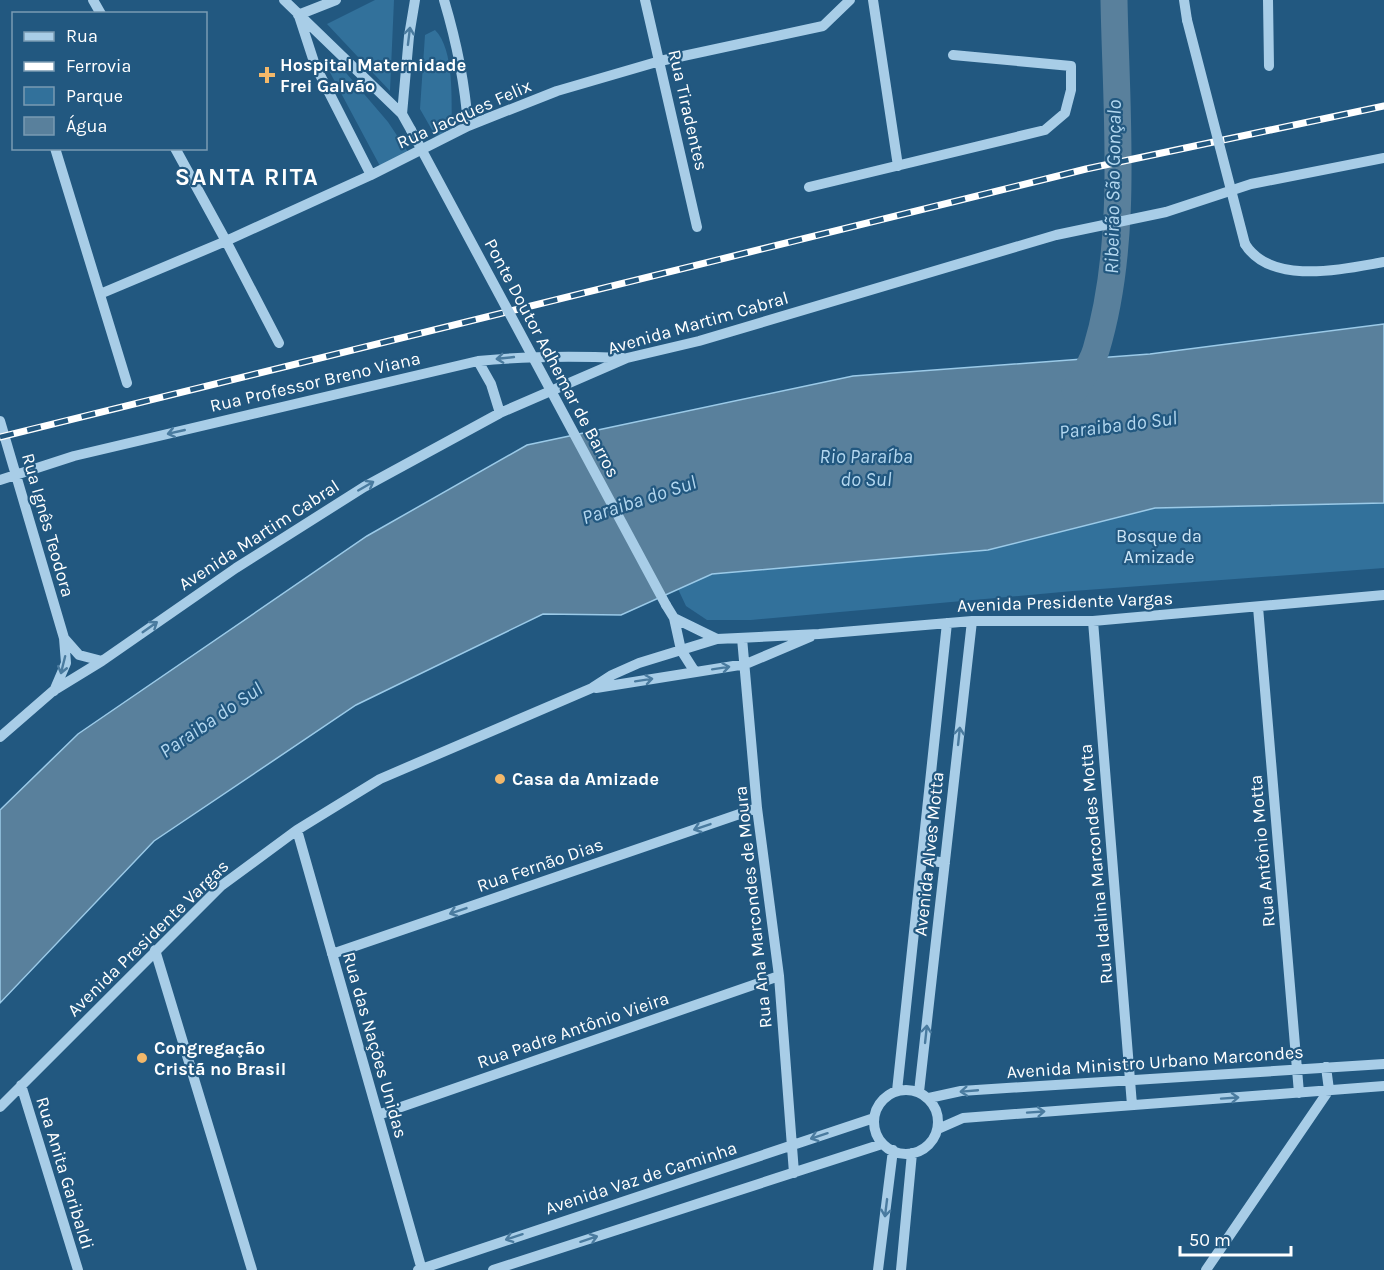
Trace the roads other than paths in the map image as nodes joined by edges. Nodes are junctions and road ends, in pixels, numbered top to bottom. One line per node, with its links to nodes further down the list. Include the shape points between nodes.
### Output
1 (284, 0): 10 (street, Ponte Doutor Adhemar de Barros)
2 (336, 0): 10 (street)
3 (415, 0): 14 (street, one-way to 3)
4 (444, 0): 15 (street)
5 (645, 0): 12 (street, Rua Tiradentes)
6 (850, 0): 12 (street, Rua Jacques Felix, via 823,26)
7 (873, 0): 19 (street)
8 (1184, 0): 24 (street, bridge, via 1245,244 1251,254 1262,262 1291,270 1336,270)
9 (1268, 0): 13 (street)
10 (298, 15): 14 (street, Ponte Doutor Adhemar de Barros); 20 (street, via 315,65)
11 (953, 55): 19 (street, via 1071,66 1071,90 1065,113 1045,130)
12 (660, 61): 15 (street, Rua Jacques Felix, via 557,91); 22 (street, Rua Tiradentes)
13 (1269, 66)
14 (402, 114): 36 (street, Ponte Doutor Adhemar de Barros, bridge)
15 (468, 126): 20 (street, Rua Jacques Felix)
16 (56, 150): 25 (street)
17 (176, 150): 23 (street)
18 (1384, 158): 27 (street, Avenida Martim Cabral, via 1251,184 1166,212 1056,235)
19 (898, 166): 21 (street)
20 (371, 175): 23 (street, Rua Jacques Felix)
21 (809, 187)
22 (697, 227)
23 (226, 241): 25 (street, Rua Jacques Felix); 26 (street)
24 (1384, 262)
25 (100, 294): 29 (street)
26 (279, 343)
27 (627, 358): 28 (street, Rua Professor Breno Viana, one-way to 28, via 560,356); 30 (street, Avenida Martim Cabral)
28 (478, 361): 30 (street, via 491,384); 32 (street, Rua Professor Breno Viana, one-way to 32, via 74,456)
29 (127, 383)
30 (500, 413): 45 (street, Avenida Martim Cabral, one-way to 30, via 236,568 364,487)
31 (0, 421): 32 (street, Rua Ignês Teodora)
32 (17, 474): 33 (street, Rua Professor Breno Viana); 41 (street, Rua Ignês Teodora)
33 (0, 480)
34 (1384, 595): 35 (street, Avenida Presidente Vargas)
35 (1257, 607): 38 (street, Avenida Presidente Vargas); 60 (street, Rua Antônio Motta)
36 (674, 618): 43 (street); 44 (street)
37 (972, 621): 38 (street, Avenida Presidente Vargas); 39 (street, Avenida Presidente Vargas); 54 (street, Avenida Alves Motta, one-way to 37)
38 (1093, 621): 61 (street, Rua Idalina Marcondes Motta)
39 (946, 623): 40 (street, Avenida Presidente Vargas); 53 (street, Avenida Alves Motta)
40 (819, 634): 42 (street, Avenida Presidente Vargas); 46 (street, Avenida Presidente Vargas)
41 (64, 638): 45 (street, via 79,655); 49 (street, Rua Ignês Teodora, one-way to 49, via 66,663)
42 (742, 638): 43 (street, Avenida Presidente Vargas); 46 (street, Rua Ana Marcondes de Moura)
43 (717, 639): 44 (street, Avenida Presidente Vargas)
44 (681, 650): 47 (street); 48 (street, Avenida Presidente Vargas, via 639,663)
45 (102, 661): 49 (street, Avenida Martim Cabral)
46 (746, 664): 47 (street, Avenida Presidente Vargas, one-way to 46); 51 (street, Rua Ana Marcondes de Moura)
47 (695, 672): 48 (street, Avenida Presidente Vargas, one-way to 47)
48 (592, 688): 52 (street, Avenida Presidente Vargas, via 380,779)
49 (53, 691): 50 (street, Avenida Martim Cabral)
50 (0, 737)
51 (758, 808): 56 (street, Rua Fernão Dias, one-way to 56); 57 (street, Rua Ana Marcondes de Moura)
52 (297, 830): 55 (street, Avenida Presidente Vargas, via 221,886); 56 (street, Rua das Nações Unidas)
53 (922, 859): 54 (street); 65 (street, Avenida Alves Motta)
54 (945, 863): 67 (street, Avenida Alves Motta, one-way to 54)
55 (155, 950): 62 (street, Avenida Presidente Vargas); 80 (street)
56 (332, 954): 70 (street, Rua das Nações Unidas)
57 (779, 976): 70 (street, Rua Padre Antônio Vieira); 74 (street, Rua Ana Marcondes de Moura)
58 (1384, 1064): 59 (street, Avenida Ministro Urbano Marcondes)
59 (1326, 1067): 60 (street, Avenida Ministro Urbano Marcondes); 64 (street)
60 (1297, 1069): 61 (street, Avenida Ministro Urbano Marcondes); 66 (street, Rua Antônio Motta)
61 (1130, 1080): 67 (street, Avenida Ministro Urbano Marcondes, one-way to 67); 68 (street, Rua Idalina Marcondes Motta)
62 (21, 1085): 69 (street, Avenida Presidente Vargas); 79 (street, Rua Anita Garibaldi)
63 (1384, 1086): 64 (street)
64 (1329, 1090): 66 (street); 84 (street)
65 (897, 1091): 67 (street, via 907,1089); 71 (street, via 887,1096)
66 (1299, 1093): 68 (street, one-way to 66)
67 (924, 1095): 72 (street, via 938,1112)
68 (1132, 1105): 72 (street, one-way to 68, via 963,1118)
69 (0, 1107)
70 (378, 1115): 78 (street, Rua das Nações Unidas)
71 (874, 1118): 73 (street); 74 (street, Avenida Vaz de Caminha, one-way to 74)
72 (938, 1129): 76 (street, via 933,1140)
73 (882, 1144): 75 (street); 77 (street)
74 (792, 1145): 77 (street, Rua Ana Marcondes de Moura); 78 (street, Avenida Vaz de Caminha, one-way to 78)
75 (893, 1150): 76 (street); 82 (street, one-way to 82)
76 (912, 1153): 83 (street)
77 (794, 1173): 81 (street, one-way to 77)
78 (420, 1269)
79 (78, 1270)
80 (252, 1270)
81 (494, 1270)
82 (878, 1270)
83 (901, 1270)
84 (1206, 1270)

